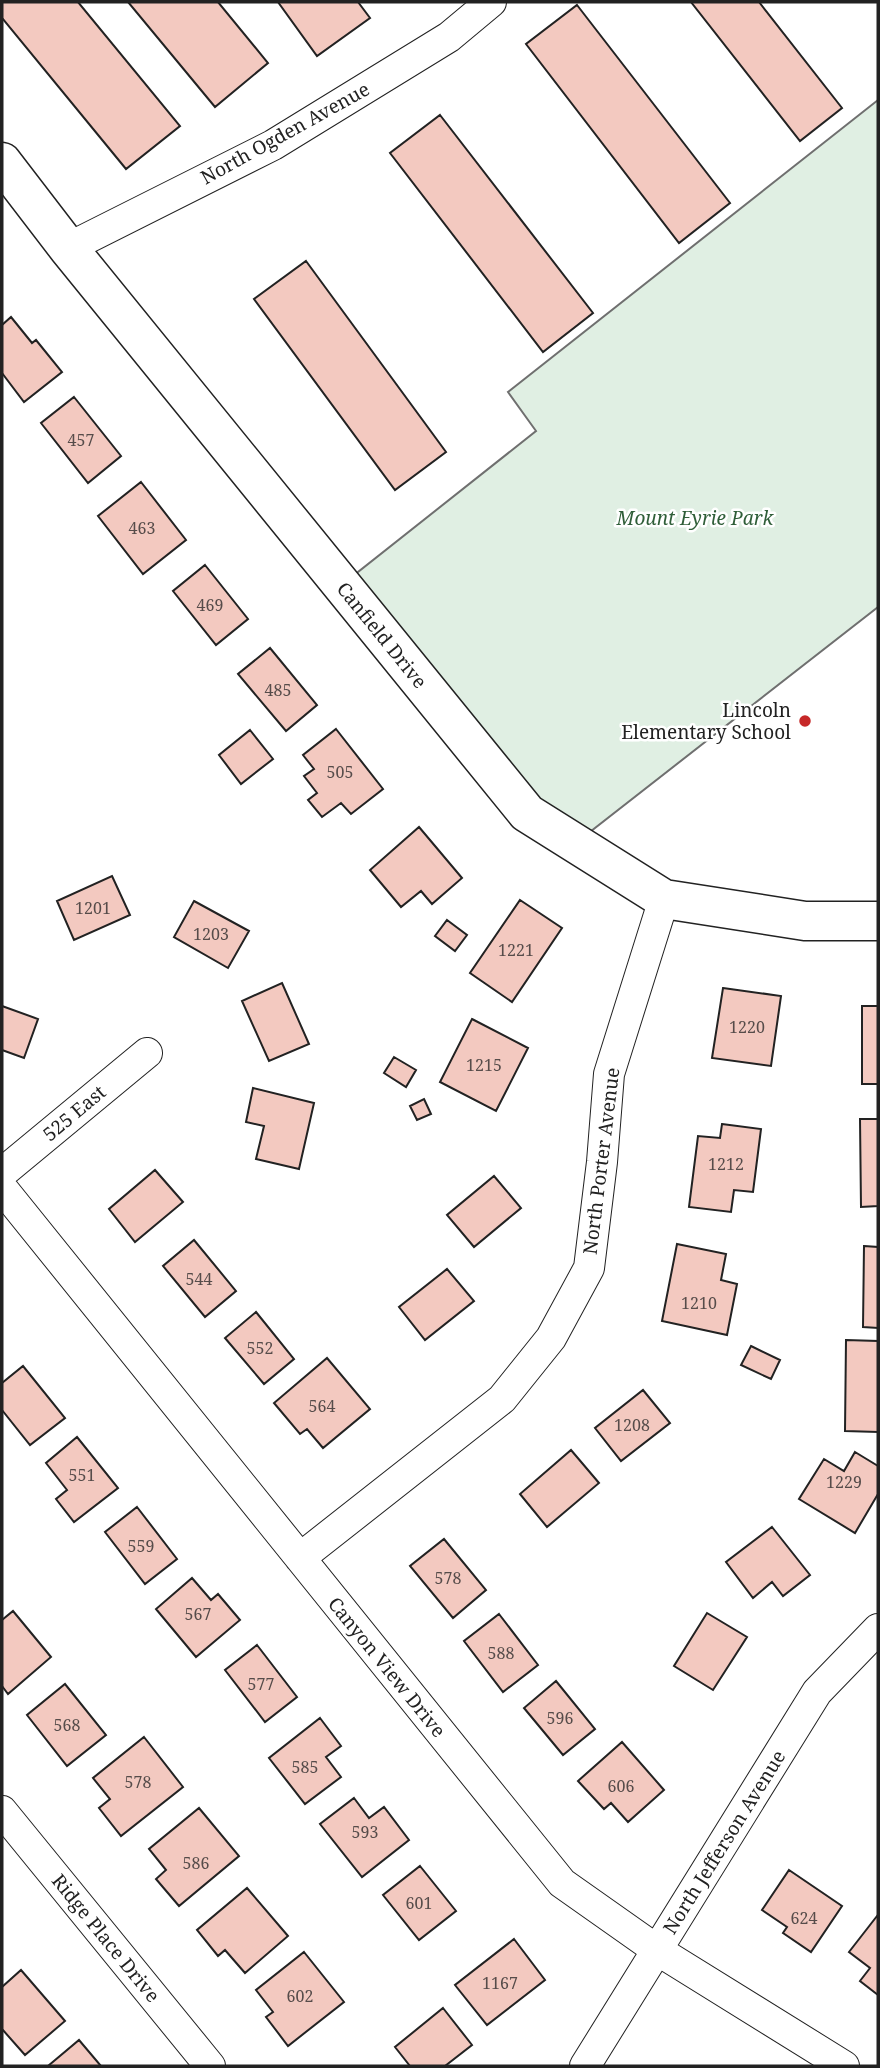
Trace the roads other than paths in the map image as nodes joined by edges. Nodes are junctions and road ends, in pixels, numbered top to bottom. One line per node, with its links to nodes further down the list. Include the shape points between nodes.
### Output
1 (491, 2): 3 (street, North Ogden Avenue, via 449,37 273,145)
2 (2, 162): 3 (street, Canfield Drive)
3 (68, 248): 4 (street, Canfield Drive, via 527,813)
4 (663, 899): 5 (street, Canfield Drive, via 805,921); 9 (street, North Porter Avenue, via 609,1074 589,1268 551,1338 502,1399)
5 (878, 921)
6 (147, 1053): 7 (street, 525 East)
7 (2, 1173)
8 (2, 1188): 9 (street, Canyon View Drive)
9 (300, 1558): 12 (street, Canyon View Drive, via 562,1883)
10 (878, 1629): 12 (street, North Jefferson Avenue, via 817,1692)
11 (2, 1811): 13 (street, Ridge Place Drive)
12 (657, 1950): 14 (street, North Jefferson Avenue); 15 (street, Canyon View Drive)
13 (210, 2066)
14 (585, 2066)
15 (844, 2066)

